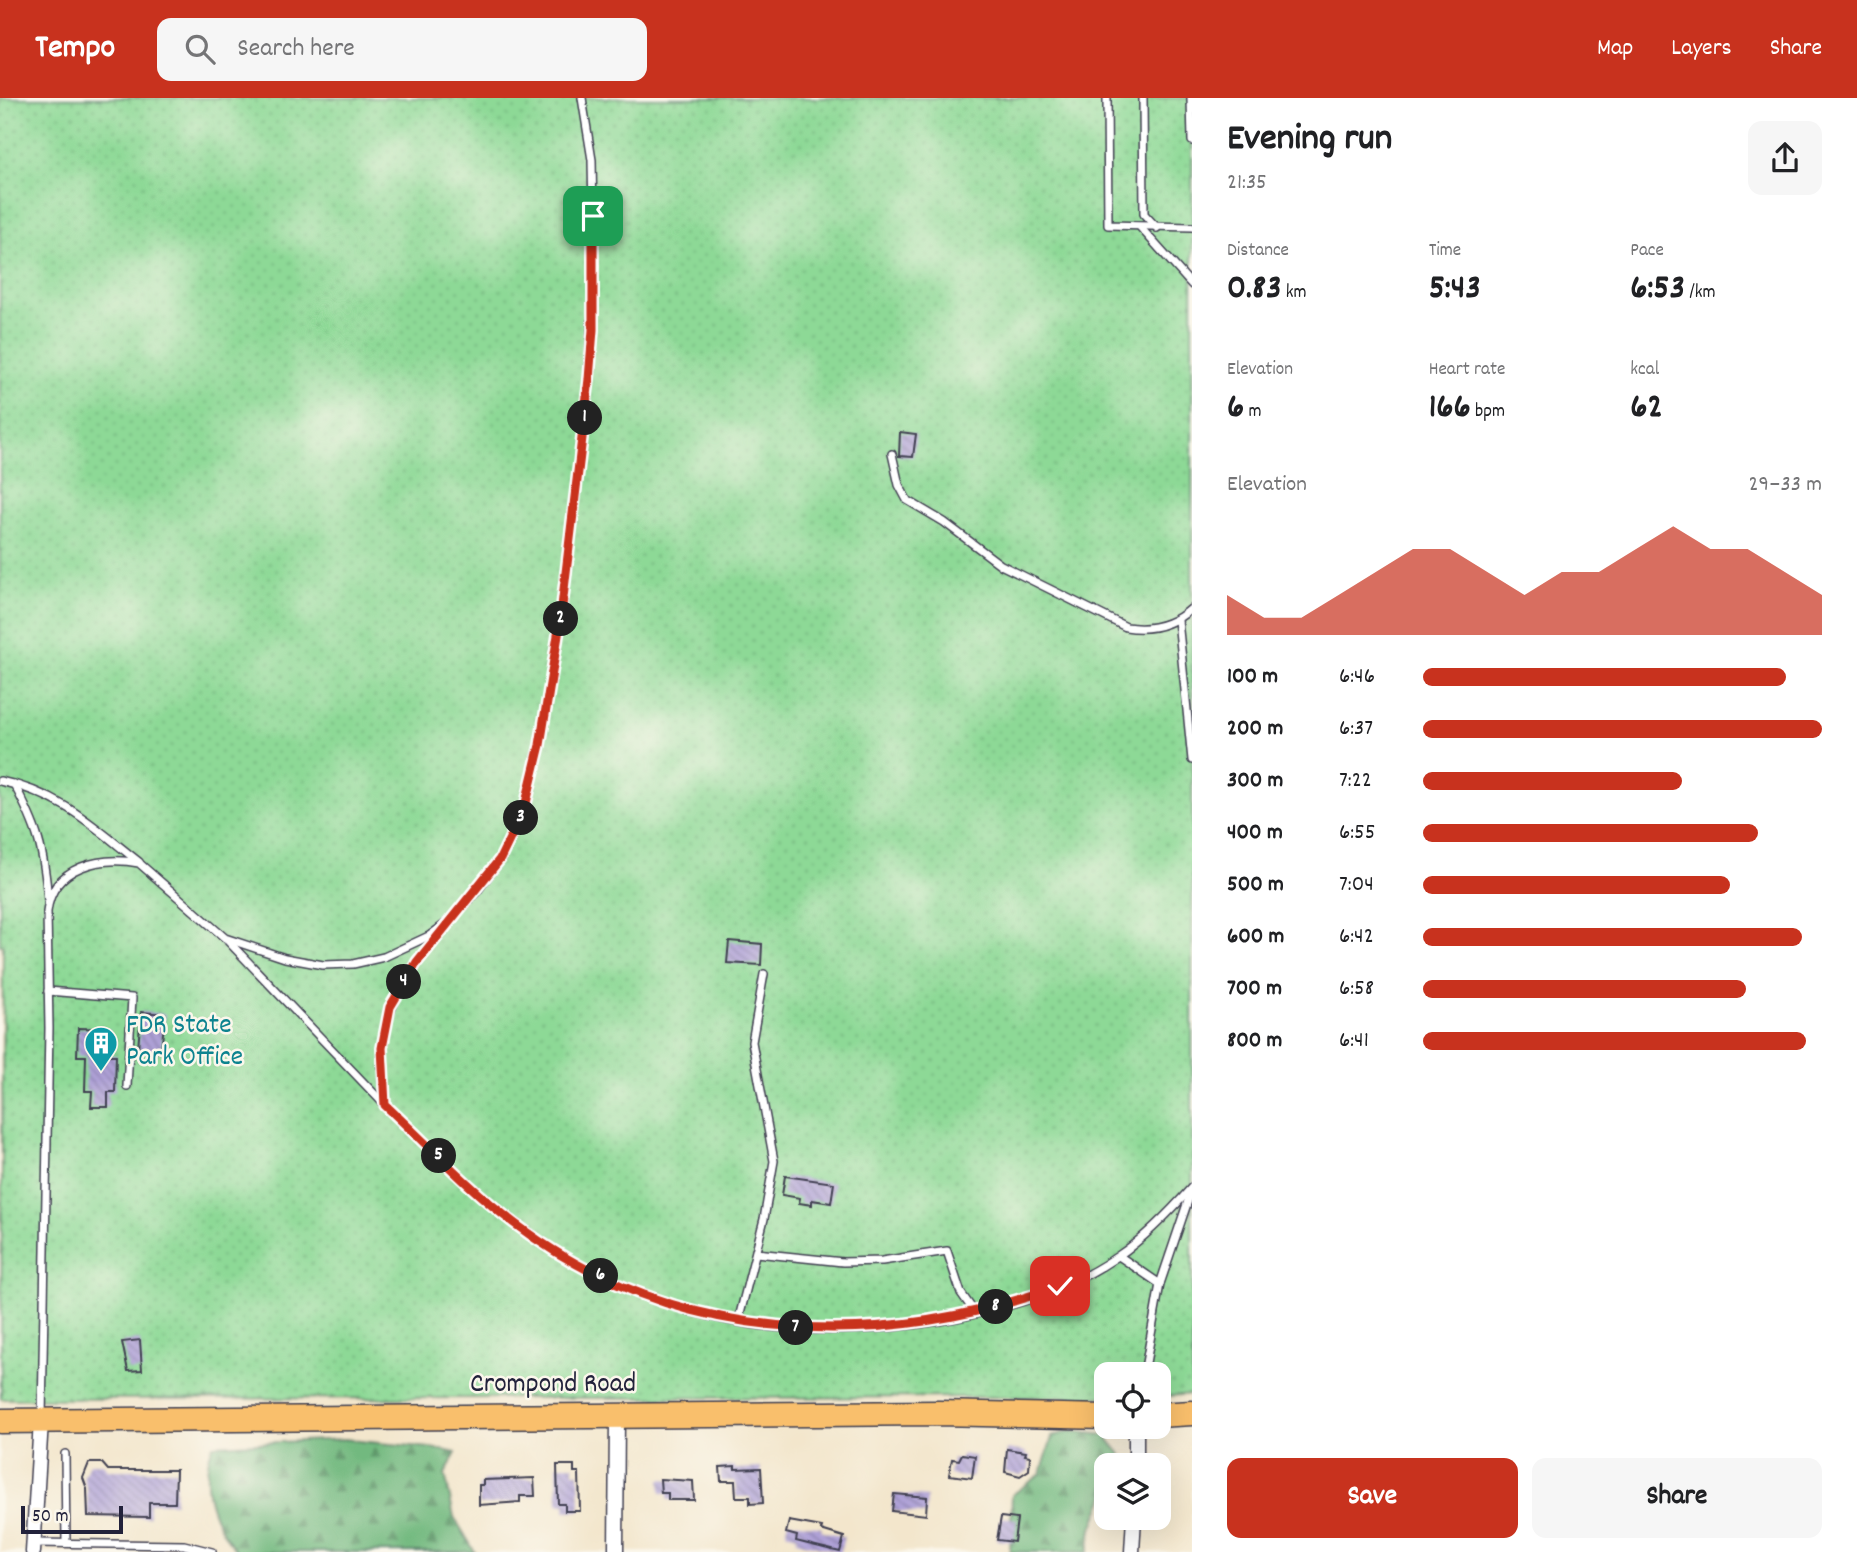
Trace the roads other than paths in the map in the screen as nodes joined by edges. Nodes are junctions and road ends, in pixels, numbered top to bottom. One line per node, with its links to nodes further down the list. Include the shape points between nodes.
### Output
1 (582, 98): 18 (lane, via 592,160 593,330 560,623 525,807 500,859)
2 (1107, 98): 6 (lane, via 1108,225)
3 (1143, 98): 8 (lane, via 1144,214)
4 (1191, 98): 5 (lane)
5 (1192, 141)
6 (1140, 227): 8 (lane); 9 (lane)
7 (1192, 227): 8 (lane)
8 (1157, 228)
9 (1192, 285)
10 (892, 454): 12 (lane, via 899,485 908,500 1001,565 1126,627 1155,628)
11 (1192, 608): 12 (lane)
12 (1178, 620): 13 (lane)
13 (1192, 760)
14 (0, 781): 15 (lane)
15 (15, 784): 16 (lane, via 71,807); 17 (lane, via 38,832)
16 (139, 863): 17 (lane, via 92,862 63,879); 19 (lane)
17 (48, 902): 21 (lane)
18 (448, 922): 19 (lane, via 411,946 353,964 323,965 285,958); 23 (lane, via 390,1007 382,1048)
19 (225, 938): 23 (lane)
20 (764, 974): 25 (lane, via 752,1042 774,1161)
21 (48, 991): 22 (lane, via 132,998); 36 (lane)
22 (127, 1086)
23 (385, 1105): 29 (lane, via 513,1222 574,1262 669,1304)
24 (1192, 1188): 26 (lane); 27 (lane)
25 (756, 1253): 28 (lane, via 844,1262 947,1251 961,1293); 29 (lane)
26 (1118, 1256): 27 (lane); 28 (lane, via 1060,1286)
27 (1160, 1284): 30 (lane)
28 (975, 1313): 29 (lane, via 840,1329)
29 (738, 1322)
30 (1146, 1362)
31 (1192, 1413): 32 (highway)
32 (1171, 1414)
33 (617, 1416): 34 (highway, Crompond Road); 36 (highway, Crompond Road); 42 (street)
34 (1094, 1417)
35 (0, 1421): 36 (highway, Crompond Road)
36 (41, 1421): 40 (street)
37 (65, 1454): 39 (lane)
38 (1133, 1530): 43 (street)
39 (66, 1543): 40 (lane); 41 (lane, via 184,1545)
40 (33, 1547)
41 (212, 1552)
42 (616, 1552)
43 (1132, 1552)

